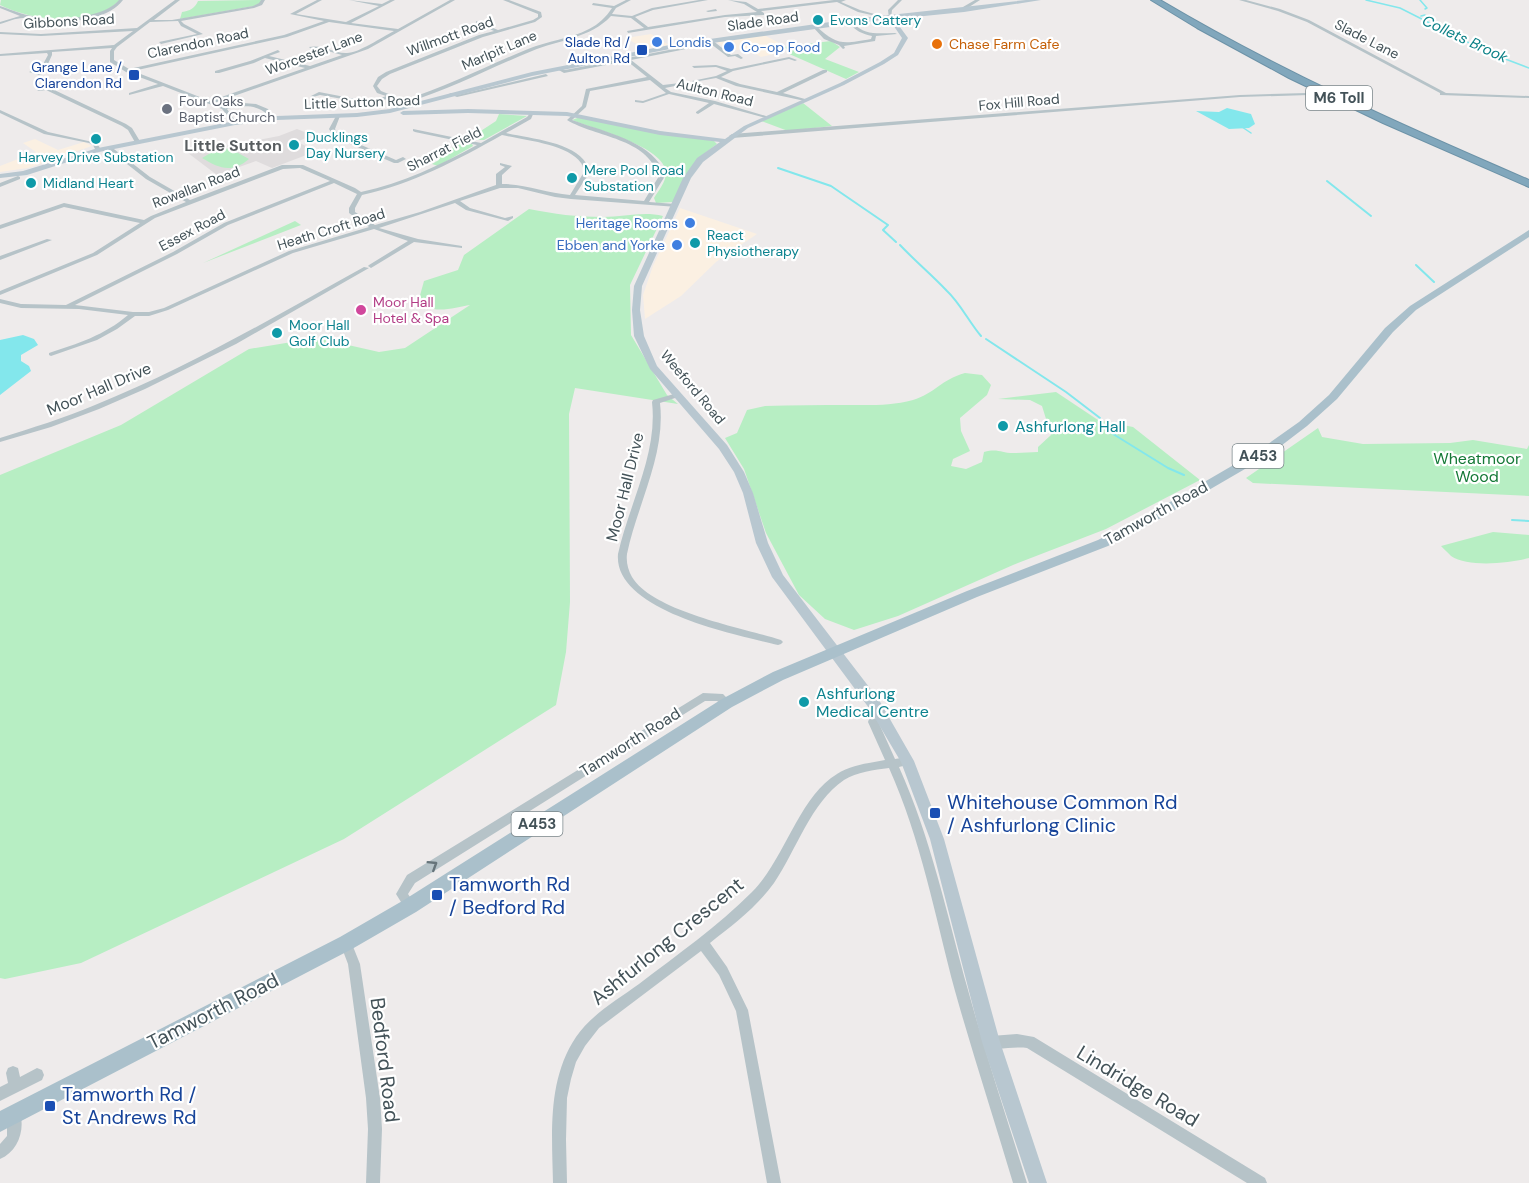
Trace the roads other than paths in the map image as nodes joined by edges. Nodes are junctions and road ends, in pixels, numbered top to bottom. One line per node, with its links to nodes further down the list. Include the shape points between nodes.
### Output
1 (121, 0): 31 (street, via 111,9 86,16 54,20)
2 (178, 0): 39 (street)
3 (263, 0): 38 (street, via 254,7)
4 (320, 0): 40 (street, via 292,14)
5 (351, 0): 23 (street)
6 (393, 0): 23 (street)
7 (453, 0): 48 (street, Worcester Lane)
8 (505, 0): 49 (street, Willmott Road, via 540,17)
9 (629, 0): 25 (street)
10 (706, 0): 26 (street)
11 (730, 0): 30 (street)
12 (797, 0): 22 (street)
13 (844, 0): 20 (street)
14 (900, 0): 36 (street, via 890,10)
15 (978, 0): 27 (street)
16 (1038, 0): 27 (street, Slade Road)
17 (1155, 0): 128 (highway, M6 Toll, via 1316,87)
18 (1164, 0): 126 (highway, M6 Toll, via 1309,78)
19 (1241, 0): 98 (street, Slade Lane, via 1308,21 1444,94)
20 (838, 2): 22 (street); 32 (street)
21 (596, 3): 25 (street)
22 (802, 4): 30 (street)
23 (382, 5): 43 (street)
24 (0, 7): 31 (street)
25 (615, 7): 37 (street)
26 (664, 7): 28 (street); 34 (street)
27 (964, 10): 36 (street, Slade Road)
28 (678, 11)
29 (708, 11): 33 (street, via 716,10)
30 (760, 12): 33 (street); 35 (street)
31 (24, 15): 42 (street)
32 (876, 15)
33 (725, 16): 47 (street)
34 (632, 17): 37 (street); 47 (street)
35 (767, 17)
36 (890, 17): 45 (street, Slade Road); 99 (street, Weeford Road, via 904,38 896,54)
37 (607, 19): 103 (street, Marlpit Lane, via 590,30 530,50)
38 (179, 20): 39 (street); 57 (street, via 182,26 201,34)
39 (150, 21): 46 (street)
40 (327, 21): 43 (street); 55 (street, Clarendon Road)
41 (477, 22): 49 (street)
42 (0, 23)
43 (346, 24): 48 (street)
44 (852, 24): 54 (street, via 859,32)
45 (814, 26): 54 (street, via 826,38 843,46 873,39); 56 (street, Slade Road)
46 (140, 29): 52 (street, Gibbons Road, via 41,35); 58 (street)
47 (648, 29): 51 (street)
48 (397, 30): 64 (street, Worcester Lane)
49 (497, 31): 97 (street, Willmott Road, via 383,75 375,86)
50 (263, 32): 55 (street, Clarendon Road)
51 (628, 32)
52 (0, 33)
53 (895, 34): 54 (street)
54 (874, 35)
55 (274, 39): 74 (street, Clarendon Road)
56 (708, 41): 62 (street, Slade Road); 66 (street, via 730,56)
57 (161, 43)
58 (115, 46): 60 (street); 74 (street, via 112,61)
59 (311, 48): 64 (street, via 317,46)
60 (49, 51): 63 (street); 70 (street)
61 (278, 51): 65 (street)
62 (650, 52): 68 (street, Slade Road); 69 (street, Slade Road)
63 (0, 55)
64 (347, 55): 71 (street, Worcester Lane)
65 (266, 57): 71 (street); 76 (street)
66 (741, 58)
67 (793, 58): 73 (street)
68 (627, 59): 69 (street, Slade Road); 82 (street, Aulton Road)
69 (596, 63): 79 (street, Slade Road)
70 (44, 67)
71 (312, 68): 100 (street, Worcester Lane)
72 (693, 68): 73 (street, via 716,66)
73 (729, 70): 80 (street)
74 (128, 71): 85 (street)
75 (825, 71): 81 (street)
76 (217, 72)
77 (803, 74): 81 (street)
78 (546, 75): 79 (street)
79 (535, 76): 103 (street, Slade Road)
80 (717, 77): 83 (street); 93 (street, via 746,88)
81 (810, 77): 93 (street)
82 (651, 78): 88 (street, Aulton Road); 91 (street)
83 (694, 81)
84 (678, 84): 88 (street, Aulton Road)
85 (161, 85): 94 (street); 100 (street)
86 (53, 86): 89 (street)
87 (580, 86): 91 (street)
88 (662, 87): 92 (street, Aulton Road)
89 (46, 88): 90 (street); 118 (street, via 124,125)
90 (39, 90)
91 (587, 90): 111 (street, via 584,107)
92 (669, 93): 101 (street); 102 (street, Aulton Road)
93 (779, 93): 99 (street)
94 (131, 94)
95 (1307, 94): 117 (street, Fox Hill Road, via 1240,96)
96 (313, 96): 97 (street, via 319,93 370,103)
97 (389, 97): 103 (street)
98 (1529, 97)
99 (803, 100): 113 (street, Weeford Road)
100 (211, 102): 104 (street)
101 (641, 102)
102 (713, 102): 110 (street, via 699,114); 113 (street, Aulton Road)
103 (408, 103): 107 (street, Slade Road)
104 (224, 108): 108 (street, via 250,105 263,107 269,113); 114 (street)
105 (9, 110): 106 (street)
106 (1, 111): 121 (street, via 46,133 95,144)
107 (390, 111): 109 (street, Little Sutton Road); 112 (street, Little Sutton Road)
108 (260, 112)
109 (532, 112): 111 (street, Little Sutton Road); 116 (street, Sharrat Field, via 529,118)
110 (690, 114)
111 (574, 115): 117 (street, Little Sutton Road, via 660,133); 135 (street, via 569,121 598,129 654,159 662,176)
112 (338, 116): 114 (street, Little Sutton Road, via 277,117); 122 (street, via 332,129 336,136)
113 (764, 117): 117 (street, Weeford Road)
114 (236, 123): 118 (street, Little Sutton Road)
115 (415, 130): 119 (street)
116 (501, 133): 119 (street, Sharrat Field); 132 (street, via 566,149 579,156 587,172)
117 (729, 139): 136 (street, Weeford Road, via 695,166)
118 (138, 143): 120 (street, Little Sutton Road)
119 (481, 144): 131 (street, Sharrat Field, via 445,165 393,187)
120 (110, 148): 121 (street, Little Sutton Road); 134 (street, via 148,178)
121 (98, 150): 124 (street, Little Sutton Road)
122 (397, 162)
123 (518, 167): 130 (street, via 506,165 499,174)
124 (1, 177)
125 (18, 178): 129 (street)
126 (1529, 178)
127 (334, 181): 131 (street, Rowallan Road); 134 (street, Rowallan Road, via 301,166 287,166); 149 (street, Essex Road, via 226,224)
128 (1529, 184)
129 (0, 185)
130 (499, 186): 132 (street, Heath Croft Road); 133 (street, Heath Croft Road)
131 (360, 194): 140 (street, via 352,213)
132 (571, 197): 135 (street, Heath Croft Road)
133 (456, 201): 137 (street); 140 (street, Heath Croft Road)
134 (189, 202): 138 (street, Rowallan Road)
135 (646, 203): 136 (street, Heath Croft Road)
136 (675, 206): 153 (street, Weeford Road, via 638,286 636,310 645,352)
137 (506, 220)
138 (144, 222): 139 (street, via 64,205); 146 (street, Rowallan Road, via 95,254)
139 (0, 227)
140 (377, 227): 143 (street); 151 (street, Heath Croft Road, via 291,252 166,309)
141 (1529, 233): 156 (main road, Tamworth Road / A453, via 1413,308 1389,330 1333,397 1265,452 1103,543)
142 (50, 240): 145 (street)
143 (412, 241): 144 (street); 154 (street, Moor Hall Drive, via 206,357 98,408)
144 (460, 247)
145 (0, 258)
146 (0, 293)
147 (0, 300): 148 (street, Heath Croft Road)
148 (12, 304): 149 (street, Heath Croft Road); 150 (street)
149 (66, 307): 151 (street, Heath Croft Road)
150 (0, 311)
151 (133, 314): 152 (street, via 123,324 93,339)
152 (51, 354)
153 (677, 396): 155 (street, Moor Hall Drive, via 656,402 650,460 622,563 640,593 667,609); 156 (street, Weeford Road, via 723,447 739,472 762,543 778,577)
154 (0, 440)
155 (778, 642)
156 (836, 652): 158 (street, Weeford Road, via 885,721); 159 (main road, Tamworth Road / A453, via 727,703)
157 (873, 723): 158 (street)
158 (900, 762): 160 (street, Ashfurlong Crescent, via 859,770 831,784 760,893); 161 (street, Weeford Road, via 944,862)
159 (346, 943): 164 (main road, Tamworth Road / A453); 166 (street, Bedford Road, via 354,964 373,1098)
160 (703, 943): 167 (street, Ashfurlong Crescent, via 595,1024 575,1049 560,1092); 168 (street, via 742,1010)
161 (985, 1038): 169 (street); 170 (street, Weeford Road); 171 (street, Lindridge Road, via 1029,1042)
162 (37, 1075): 163 (street, via 14,1079)
163 (0, 1094)
164 (7, 1118): 165 (street, Tamworth Road, via 14,1137)
165 (0, 1152)
166 (373, 1183)
167 (560, 1183)
168 (774, 1183)
169 (1020, 1183)
170 (1038, 1183)
171 (1260, 1183)

